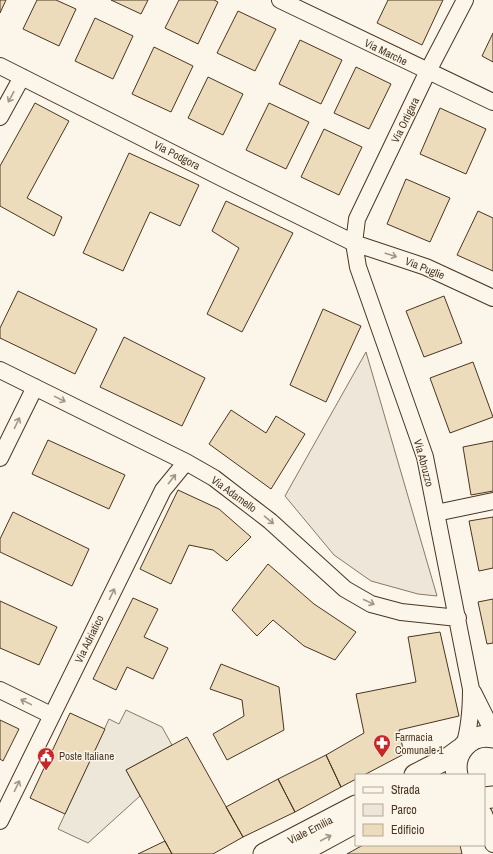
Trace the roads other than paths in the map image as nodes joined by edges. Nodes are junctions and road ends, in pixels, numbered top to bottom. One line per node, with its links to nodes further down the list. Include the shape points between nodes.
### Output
1 (280, 0): 4 (street, Via Marche)
2 (465, 0): 4 (street, Via Ortigara)
3 (0, 66): 5 (street, Via Podgora)
4 (428, 71): 6 (street, Via Marche); 8 (street, Via Ortigara, via 357,219)
5 (22, 77): 7 (street, one-way to 7); 8 (street, Via Podgora)
6 (493, 102)
7 (0, 117)
8 (354, 242): 9 (street, Via Puglie, one-way to 9, via 426,267); 15 (street, Via Abruzzo, via 358,267 424,457)
9 (493, 298)
10 (0, 370): 11 (street, Via Adamello)
11 (35, 387): 12 (street, one-way to 11); 13 (street, Via Adamello, one-way to 13)
12 (0, 458)
13 (186, 462): 16 (street, Via Adamello, one-way to 16, via 214,478 270,521 345,589 371,604 401,612); 19 (street, Via Adriatico, one-way to 13, via 163,490)
14 (493, 500): 15 (street)
15 (436, 513): 16 (street, Via Abruzzo)
16 (458, 618): 17 (street, Via Abruzzo)
17 (471, 689): 20 (street, Via Abruzzo); 22 (street, Via Abruzzo, via 468,733)
18 (0, 690): 19 (street, one-way to 18)
19 (51, 715): 27 (street, Via Adriatico, one-way to 19)
20 (493, 732)
21 (493, 737): 22 (street, via 479,737)
22 (462, 748): 23 (street); 24 (street, via 455,765)
23 (417, 774)
24 (457, 774)
25 (355, 807): 30 (street, Viale Emilia)
26 (485, 816): 29 (street)
27 (0, 821)
28 (355, 823): 31 (street, Viale Emilia, one-way to 28)
29 (493, 844)
30 (264, 854)
31 (297, 854)

